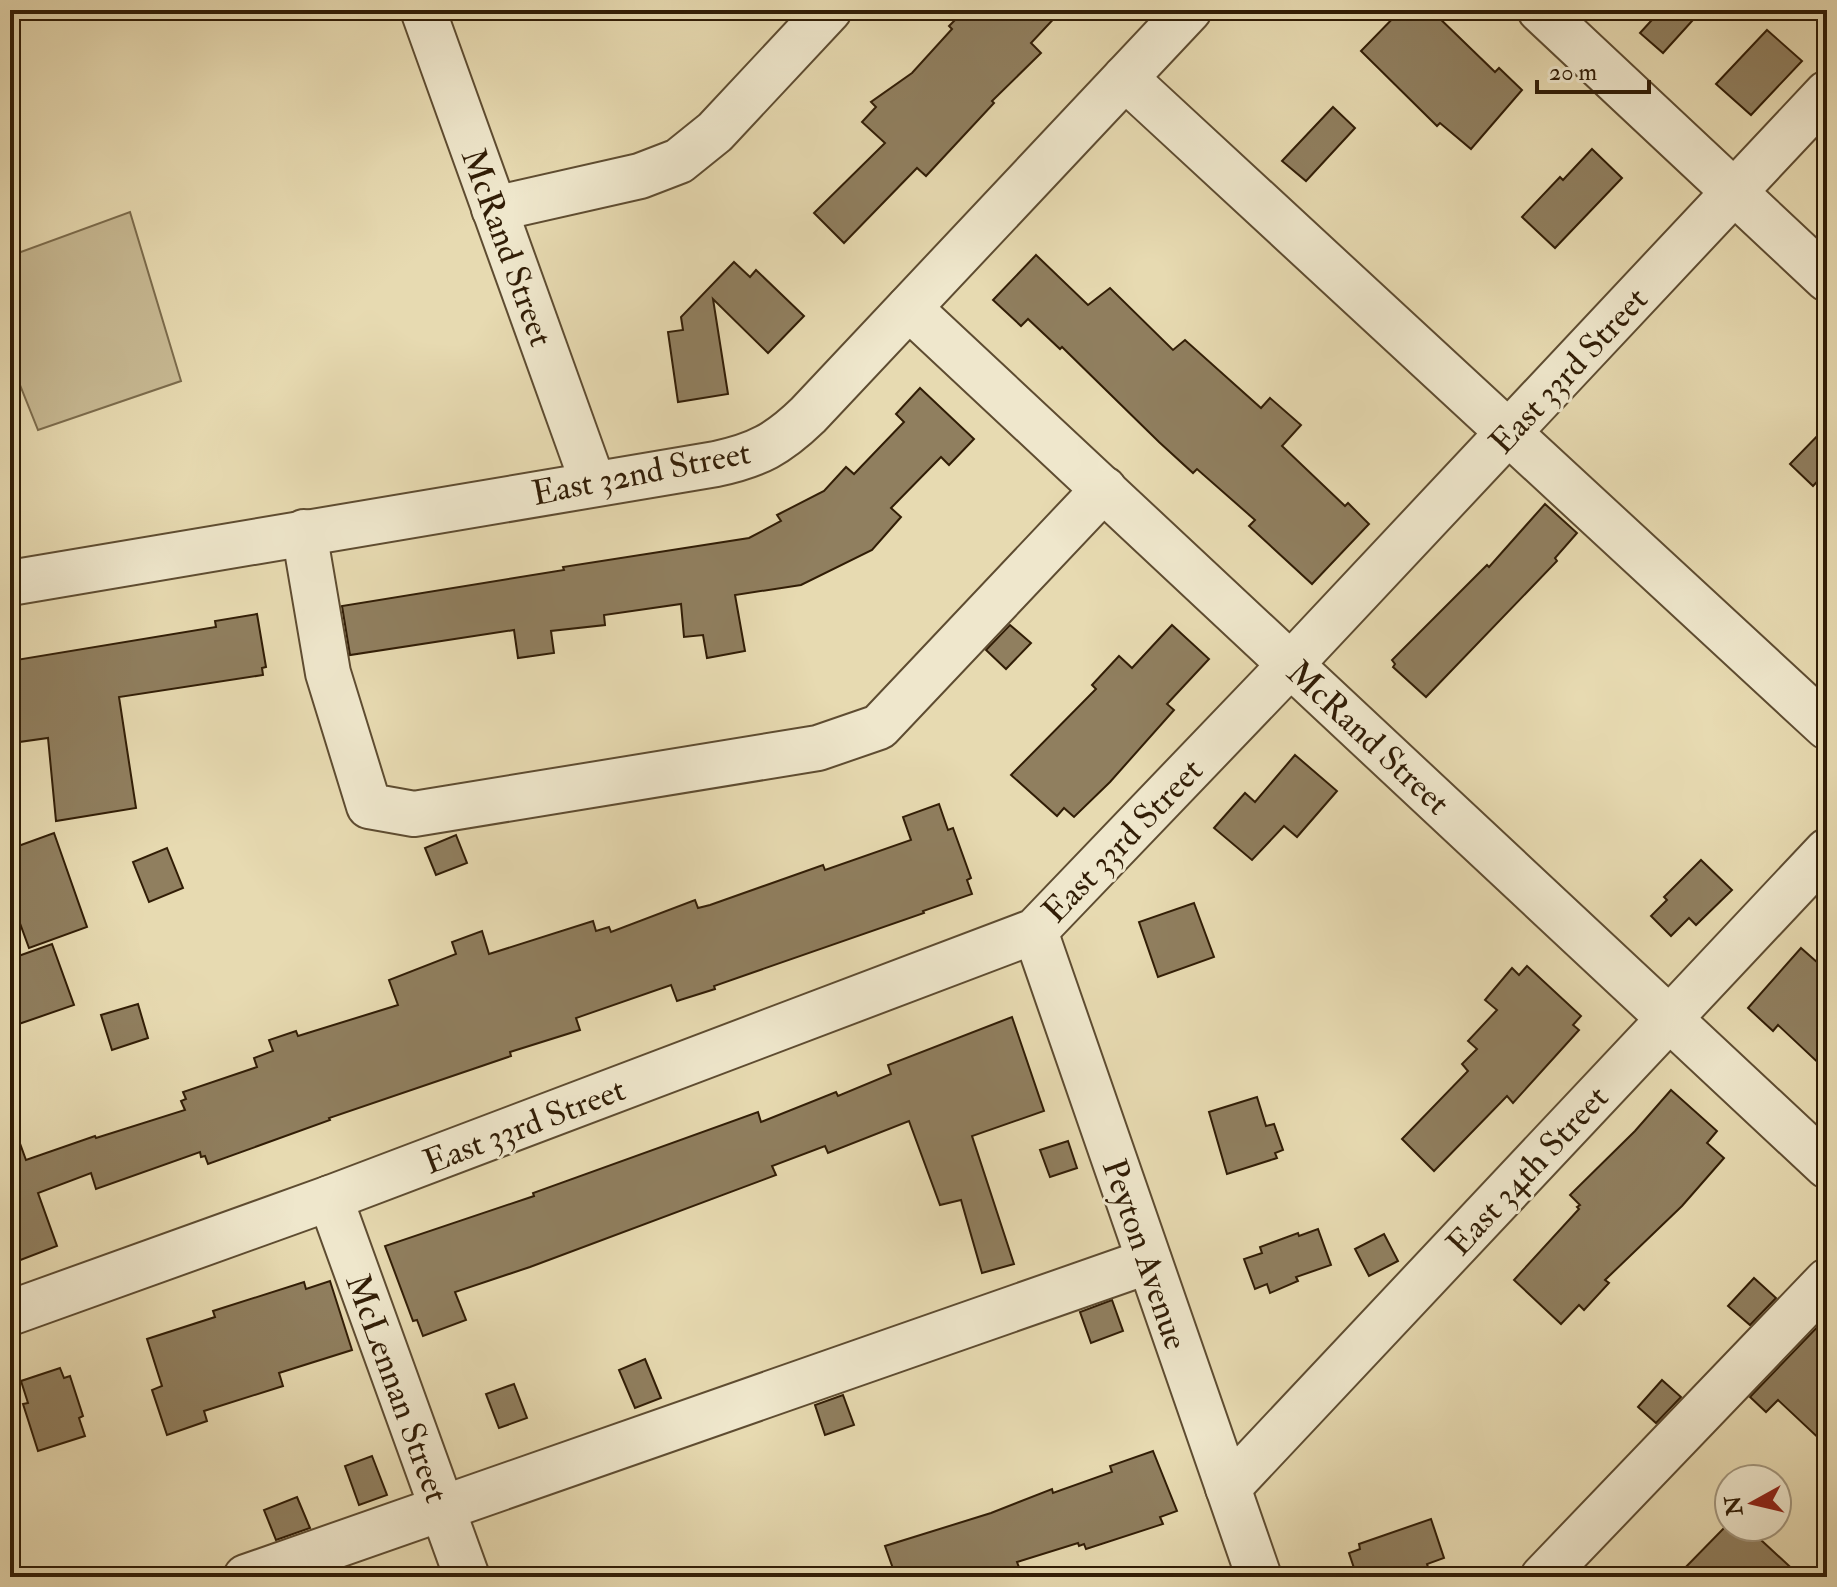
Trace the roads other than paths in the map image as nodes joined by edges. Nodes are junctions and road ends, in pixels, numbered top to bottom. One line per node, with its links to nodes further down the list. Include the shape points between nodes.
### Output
1 (423, 10): 8 (street, McRand Street)
2 (829, 10): 8 (street, via 715,132 679,161 640,176)
3 (1189, 10): 5 (street, East 32nd Street)
4 (1540, 10): 7 (street)
5 (1125, 78): 10 (street, East 32nd Street); 11 (street)
6 (1827, 93): 7 (street, East 33rd Street)
7 (1734, 192): 9 (street); 11 (street, East 33rd Street)
8 (494, 209): 12 (street, McRand Street)
9 (1827, 279)
10 (909, 308): 12 (street, East 32nd Street, via 772,447 716,464); 13 (street, McRand Street)
11 (1509, 433): 16 (street, East 33rd Street); 17 (street)
12 (593, 483): 14 (street, East 32nd Street)
13 (1104, 489): 14 (street, via 879,727 818,748 414,814 369,806 328,673); 16 (street, McRand Street)
14 (304, 532): 15 (street, East 32nd Street)
15 (10, 583)
16 (1291, 664): 19 (street, East 33rd Street); 20 (street, McRand Street)
17 (1827, 727)
18 (1827, 851): 20 (street, East 34th Street)
19 (1035, 931): 22 (street, East 33rd Street); 23 (street, Peyton Avenue)
20 (1670, 1018): 21 (street, McRand Street); 26 (street, East 34th Street)
21 (1827, 1166)
22 (330, 1198): 25 (street, East 33rd Street); 27 (street, McLennan Street)
23 (1149, 1261): 26 (street, Peyton Avenue); 27 (street)
24 (1827, 1281): 31 (street)
25 (10, 1313)
26 (1228, 1488): 28 (street, Peyton Avenue)
27 (442, 1508): 29 (street); 30 (street, McLennan Street)
28 (1246, 1573)
29 (246, 1577)
30 (467, 1577)
31 (1543, 1577)

